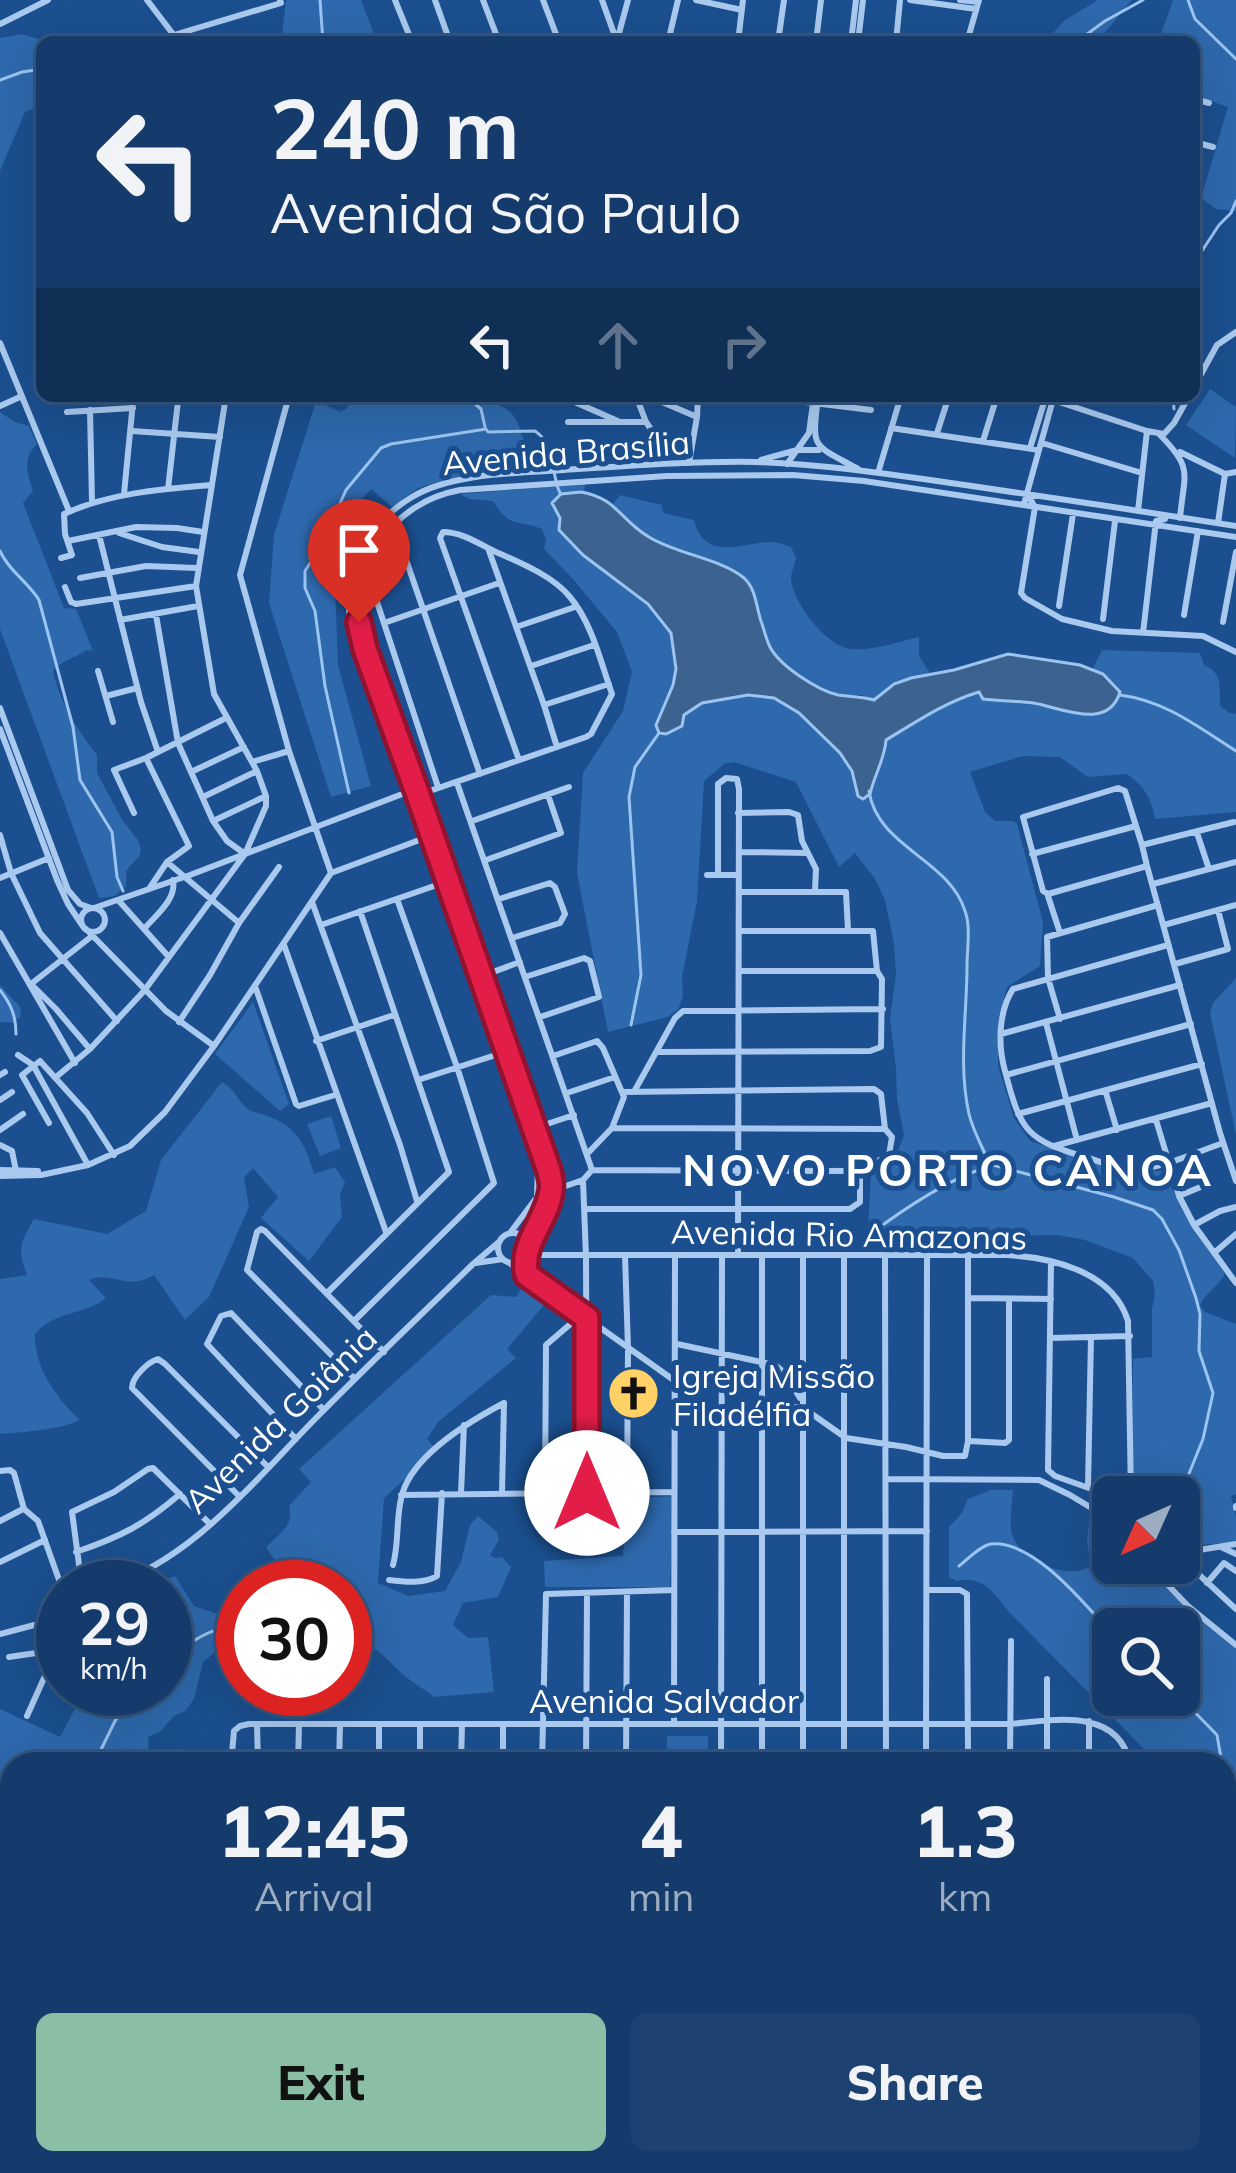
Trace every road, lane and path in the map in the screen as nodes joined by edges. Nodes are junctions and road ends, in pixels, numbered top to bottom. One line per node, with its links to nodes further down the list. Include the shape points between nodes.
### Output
1 (48, 0): 23 (street)
2 (146, 0): 24 (street)
3 (234, 0): 22 (street)
4 (280, 0): 19 (street)
5 (395, 0): 26 (street)
6 (435, 0): 27 (street)
7 (483, 0): 28 (street)
8 (543, 0): 29 (street)
9 (602, 0): 30 (street)
10 (628, 0): 31 (street)
11 (678, 0): 32 (street)
12 (696, 0): 21 (street)
13 (743, 0): 21 (street)
14 (784, 0): 34 (street)
15 (821, 0): 35 (street)
16 (859, 0): 36 (street)
17 (960, 0): 20 (street)
18 (903, 2): 20 (street); 37 (street)
19 (267, 3): 22 (street)
20 (978, 4): 38 (street)
21 (742, 10): 33 (street)
22 (239, 15): 25 (street)
23 (0, 24)
24 (174, 36)
25 (184, 36)
26 (410, 36)
27 (449, 36)
28 (498, 36)
29 (557, 36)
30 (615, 36)
31 (618, 36)
32 (669, 36)
33 (739, 36)
34 (779, 36)
35 (817, 36)
36 (856, 36)
37 (897, 36)
38 (969, 36)
39 (1200, 101): 40 (street)
40 (1209, 103)
41 (1200, 144): 42 (street)
42 (1213, 147)
43 (1236, 332): 45 (street)
44 (0, 343): 46 (street)
45 (1200, 375)
46 (22, 396): 64 (street); 103 (street)
47 (178, 402): 76 (street)
48 (225, 402): 80 (street)
49 (287, 402): 156 (street, via 240,575)
50 (574, 402): 72 (street)
51 (638, 402): 71 (street)
52 (662, 402): 69 (street)
53 (698, 402): 69 (street)
54 (815, 402): 83 (street)
55 (816, 402): 84 (street, via 814,438)
56 (831, 402): 65 (street)
57 (856, 402): 65 (street)
58 (899, 402): 73 (street)
59 (947, 402): 77 (street)
60 (995, 402): 81 (street)
61 (1050, 402): 82 (street)
62 (1065, 402): 75 (street)
63 (1186, 402): 78 (street)
64 (0, 406)
65 (855, 407): 67 (street)
66 (90, 410): 68 (street); 74 (street, via 133,405); 100 (street)
67 (871, 410)
68 (67, 412)
69 (698, 417): 87 (street)
70 (568, 422): 72 (street)
71 (646, 422): 72 (street); 79 (street)
72 (623, 424)
73 (891, 428): 77 (street); 91 (street)
74 (132, 431): 76 (street); 99 (street)
75 (1147, 431): 78 (street); 92 (street)
76 (174, 432): 80 (street); 97 (street)
77 (937, 434): 81 (street)
78 (1160, 434): 85 (street)
79 (655, 435)
80 (220, 437): 96 (street)
81 (983, 441): 82 (street)
82 (1036, 447): 92 (street); 98 (street)
83 (797, 450): 84 (street); 86 (street); 88 (street)
84 (822, 451): 89 (street)
85 (1177, 451): 93 (street); 106 (street, via 1185,468)
86 (754, 462): 87 (street, Avenida Brasília); 88 (street, Avenida Brasília)
87 (689, 463): 167 (street, Avenida Brasília, via 467,479 428,488 383,519 356,562 348,608)
88 (787, 464): 89 (street, Avenida Brasília); 94 (street)
89 (861, 471): 91 (street, Avenida Brasília)
90 (1236, 472): 93 (street)
91 (878, 473): 95 (street); 98 (street, Avenida Brasília)
92 (1142, 473): 104 (street)
93 (1225, 474): 108 (street)
94 (793, 475): 95 (street, Avenida Brasília); 168 (street, Avenida Brasília, via 460,490 433,497 394,524 369,560 361,635)
95 (865, 481): 101 (street, Avenida Brasília)
96 (211, 485): 97 (street); 113 (street)
97 (168, 489): 99 (street)
98 (1027, 494): 101 (street); 102 (street); 104 (street, Avenida Brasília)
99 (123, 496): 100 (street)
100 (92, 502): 103 (street)
101 (1024, 504): 102 (street, Avenida Brasília)
102 (1034, 507): 105 (street, Avenida Brasília); 140 (street, via 1025,598 1061,620)
103 (66, 512): 116 (street)
104 (1138, 512): 106 (street, Avenida Brasília)
105 (1073, 513): 107 (street, Avenida Brasília); 130 (street)
106 (1178, 518): 108 (street, Avenida Brasília); 109 (street)
107 (1115, 519): 109 (street, Avenida Brasília); 135 (street)
108 (1218, 523): 110 (street, Avenida Brasília)
109 (1156, 525): 111 (street, Avenida Brasília); 140 (street)
110 (1236, 526)
111 (1198, 531): 115 (street, Avenida Brasília); 134 (street)
112 (115, 532): 113 (street); 114 (street); 118 (street)
113 (203, 532): 118 (street)
114 (99, 535): 116 (street); 122 (street)
115 (1236, 537)
116 (68, 541): 120 (street, via 72,555)
117 (488, 548): 124 (street); 127 (street, via 441,533); 129 (street, via 555,583)
118 (199, 552): 121 (street)
119 (1236, 552): 137 (street)
120 (61, 558)
121 (197, 568): 122 (street); 125 (street)
122 (107, 571): 123 (street); 128 (street)
123 (80, 578)
124 (500, 583): 127 (street); 139 (street)
125 (196, 586): 128 (street); 131 (street)
126 (65, 587): 128 (street, via 76,604)
127 (461, 596): 132 (street); 159 (street)
128 (114, 597): 136 (street)
129 (577, 606): 139 (street); 141 (street)
130 (1059, 606)
131 (198, 607): 133 (street); 150 (street)
132 (422, 610): 138 (street); 138 (street, via 397,547 376,588); 163 (street)
133 (156, 615): 136 (street); 153 (street)
134 (1184, 615)
135 (1103, 619)
136 (120, 620): 146 (street)
137 (1223, 622)
138 (384, 623): 166 (street)
139 (516, 627): 143 (street)
140 (1143, 632): 142 (street, via 1203,636)
141 (594, 645): 143 (street); 145 (street)
142 (1236, 652)
143 (531, 666): 148 (street)
144 (98, 671): 147 (street)
145 (609, 684): 148 (street); 155 (street, via 612,697 593,732)
146 (138, 688): 147 (street); 157 (street)
147 (106, 696): 151 (street)
148 (544, 705): 155 (street)
149 (0, 708): 216 (street, via 68,890)
150 (226, 718): 153 (street); 154 (street)
151 (113, 722)
152 (0, 730): 188 (street)
153 (178, 743): 157 (street); 162 (street)
154 (244, 747): 160 (street); 162 (street)
155 (557, 747): 159 (street)
156 (289, 751): 160 (street); 178 (street)
157 (158, 752): 158 (street)
158 (146, 758): 173 (street, via 114,770); 190 (street, via 189,846)
159 (519, 760): 163 (street)
160 (252, 762): 161 (street)
161 (256, 771): 170 (street); 171 (street)
162 (190, 772): 171 (street)
163 (480, 774): 164 (street)
164 (456, 782): 166 (street); 175 (street)
165 (568, 787): 169 (street)
166 (439, 788): 168 (street)
167 (405, 793): 168 (street); 178 (street); 182 (street, Avenida Brasília)
168 (418, 795): 179 (street, Avenida Brasília)
169 (548, 795): 175 (street); 189 (street, via 562,829 557,835)
170 (266, 796): 174 (street); 186 (street)
171 (203, 797): 174 (street)
172 (738, 812): 184 (street); 185 (street, via 796,813); 198 (street, via 737,779 724,778)
173 (134, 813)
174 (213, 821): 186 (street)
175 (472, 821): 189 (street)
176 (1234, 822): 180 (street)
177 (1136, 826): 183 (street); 187 (street); 187 (street, via 1118,788 1027,814)
178 (315, 827): 186 (street); 196 (street)
179 (430, 830): 182 (street); 223 (street, Avenida Brasília)
180 (1197, 832): 183 (street); 194 (street)
181 (0, 835): 195 (street)
182 (422, 839): 196 (street); 204 (street, Avenida Brasília)
183 (1142, 845): 192 (street)
184 (739, 852): 185 (street); 199 (street)
185 (808, 853): 207 (street)
186 (245, 854): 200 (street); 209 (street)
187 (1032, 854): 208 (street)
188 (49, 858): 195 (street); 225 (street)
189 (486, 860): 211 (street)
190 (167, 862): 200 (street); 205 (street)
191 (1236, 862): 194 (street)
192 (1148, 866): 203 (street); 208 (street)
193 (279, 867): 220 (street)
194 (1209, 869): 203 (street)
195 (11, 873): 201 (street); 236 (street)
196 (331, 873): 213 (street)
197 (707, 874): 198 (street)
198 (718, 875): 199 (street)
199 (739, 875): 206 (street)
200 (184, 876): 202 (street); 209 (street)
201 (0, 878)
202 (172, 880): 205 (street); 224 (street, via 172,896)
203 (1153, 884): 215 (street)
204 (437, 885): 210 (street); 219 (street, Avenida Brasília)
205 (149, 889): 212 (street)
206 (739, 892): 207 (street); 227 (street)
207 (815, 892): 226 (street, via 848,896)
208 (1045, 893): 230 (street)
209 (210, 899): 220 (street); 235 (street)
210 (397, 899): 218 (street); 274 (street)
211 (499, 899): 231 (street); 231 (street, via 549,883 565,914)
212 (119, 901): 216 (street); 224 (street)
213 (312, 902): 221 (street); 234 (street)
214 (1236, 904): 217 (street)
215 (1158, 905): 222 (street); 230 (street)
216 (92, 908): 225 (street, via 83,913); 225 (street, via 105,924)
217 (1218, 910): 222 (street); 238 (street, via 1229,945)
218 (360, 911): 221 (street); 252 (street)
219 (450, 922): 223 (street); 229 (street, Avenida Brasília)
220 (238, 923): 256 (street)
221 (321, 925): 259 (street)
222 (1164, 925): 233 (street)
223 (463, 926): 232 (street, Avenida Brasília)
224 (144, 929): 235 (street)
225 (87, 930): 236 (street); 247 (street)
226 (848, 930): 227 (street); 239 (street, via 875,935)
227 (739, 931): 240 (street)
228 (0, 933): 244 (street)
229 (454, 933): 232 (street); 248 (street, Avenida Brasília)
230 (1060, 933): 243 (street, via 1046,942)
231 (512, 938): 237 (street)
232 (469, 940): 241 (street, Avenida Brasília)
233 (1169, 944): 238 (street); 243 (street)
234 (284, 945): 246 (street); 261 (street)
235 (168, 956): 247 (street)
236 (62, 960): 244 (street); 255 (street)
237 (520, 962): 241 (street); 242 (street)
238 (1175, 964): 245 (street)
239 (877, 970): 240 (street); 250 (street)
240 (739, 971): 251 (street)
241 (482, 976): 249 (street, Avenida Brasília)
242 (525, 977): 253 (street); 253 (street, via 590,961 598,998)
243 (1048, 978): 254 (street); 260 (street, via 1008,996)
244 (31, 984): 263 (street); 271 (street)
245 (1180, 985): 254 (street); 258 (street)
246 (255, 986): 262 (street); 285 (street, via 294,1101)
247 (144, 991): 255 (street); 256 (street)
248 (479, 1002): 249 (street); 266 (street, Avenida Brasília)
249 (492, 1008): 268 (street, Avenida Brasília)
250 (883, 1009): 251 (street); 264 (street, via 880,1049)
251 (738, 1010): 264 (street); 265 (street, via 686,1010)
252 (394, 1015): 259 (street); 278 (street)
253 (540, 1017): 269 (street)
254 (1060, 1019): 257 (street)
255 (117, 1021): 263 (street)
256 (179, 1022): 262 (street)
257 (1046, 1023): 260 (street); 270 (street)
258 (1191, 1024): 270 (street); 272 (street)
259 (357, 1028): 261 (street); 319 (street)
260 (1001, 1034): 275 (street)
261 (316, 1041): 285 (street)
262 (214, 1046): 305 (street, via 154,1124)
263 (90, 1049): 271 (street)
264 (739, 1050): 265 (street); 279 (street)
265 (658, 1052): 280 (street)
266 (498, 1054): 268 (street); 274 (street); 325 (street, Avenida Brasília, via 540,1181)
267 (18, 1055): 273 (street)
268 (509, 1056): 294 (street, Avenida Brasília)
269 (553, 1056): 276 (street, via 597,1041); 284 (street)
270 (1057, 1062): 275 (street); 287 (street)
271 (75, 1063): 277 (street)
272 (1202, 1064): 281 (street); 288 (street)
273 (33, 1065): 277 (street, via 40,1061); 293 (street, via 22,1075); 307 (street)
274 (457, 1067): 278 (street); 352 (street, via 494,1184)
275 (1006, 1075): 291 (street)
276 (616, 1076): 283 (street); 284 (street)
277 (56, 1077): 305 (street)
278 (418, 1080): 319 (street, via 449,1172)
279 (739, 1089): 280 (street); 296 (street, via 874,1089 882,1095); 298 (street)
280 (634, 1090): 283 (street)
281 (1106, 1091): 287 (street); 299 (street)
282 (12, 1092): 286 (street)
283 (623, 1092): 295 (street)
284 (567, 1093): 290 (street)
285 (335, 1095): 324 (street)
286 (0, 1100)
287 (1066, 1101): 291 (street); 300 (street)
288 (1213, 1103): 292 (street); 301 (street)
289 (23, 1114): 297 (street)
290 (574, 1114): 294 (street); 304 (street)
291 (1018, 1114): 303 (street)
292 (1156, 1120): 299 (street); 306 (street)
293 (49, 1123)
294 (535, 1128): 317 (street, Avenida Brasília)
295 (612, 1128): 298 (street); 304 (street)
296 (885, 1129): 298 (street); 310 (street, via 890,1153)
297 (0, 1130)
298 (739, 1130): 308 (street)
299 (1118, 1130): 300 (street)
300 (1077, 1140): 303 (street)
301 (1223, 1143): 306 (street); 315 (street)
302 (0, 1145): 311 (street, via 12,1151)
303 (1051, 1146): 306 (street, via 1133,1169)
304 (587, 1153): 309 (street)
305 (114, 1155): 307 (street)
306 (1167, 1161): 318 (street)
307 (88, 1165): 312 (street)
308 (738, 1169): 309 (street); 310 (street); 322 (street)
309 (592, 1170): 314 (street)
310 (860, 1171): 322 (street, via 860,1201 850,1209)
311 (16, 1172): 312 (street); 313 (street)
312 (53, 1172): 313 (street)
313 (0, 1173)
314 (584, 1180): 317 (street); 321 (street)
315 (1236, 1180)
316 (1210, 1183): 318 (street)
317 (551, 1191): 328 (street)
318 (1178, 1196): 323 (street)
319 (418, 1201): 324 (street)
320 (1236, 1207): 323 (street)
321 (585, 1209): 322 (street); 341 (street)
322 (739, 1209): 330 (street)
323 (1195, 1225): 329 (street)
324 (386, 1232): 347 (street)
325 (510, 1233): 327 (street); 328 (street)
326 (1236, 1234): 329 (street)
327 (500, 1241): 342 (street); 344 (street, Avenida Goiânia)
328 (528, 1244): 340 (street)
329 (1214, 1253): 346 (street)
330 (738, 1254): 333 (street, Avenida Rio Amazonas); 334 (street, Avenida Rio Amazonas)
331 (625, 1255): 332 (street, Avenida Rio Amazonas); 341 (street, Avenida Rio Amazonas); 357 (street)
332 (675, 1255): 333 (street, Avenida Rio Amazonas); 356 (street)
333 (722, 1255): 359 (street)
334 (762, 1255): 335 (street, Avenida Rio Amazonas); 360 (street)
335 (803, 1256): 336 (street, Avenida Rio Amazonas); 363 (street)
336 (844, 1256): 337 (street, Avenida Rio Amazonas); 367 (street)
337 (885, 1256): 338 (street, Avenida Rio Amazonas); 370 (street)
338 (927, 1256): 339 (street, Avenida Rio Amazonas); 371 (street)
339 (968, 1256): 343 (street, Avenida Rio Amazonas); 348 (street)
340 (526, 1257): 341 (street, Avenida Rio Amazonas); 342 (street); 345 (street)
341 (586, 1257): 351 (street)
342 (507, 1262): 344 (street); 345 (street)
343 (1052, 1263): 350 (street); 353 (street, Avenida Rio Amazonas, via 1106,1285)
344 (472, 1264): 358 (street, Avenida Goiânia)
345 (527, 1275): 351 (street)
346 (1234, 1277)
347 (327, 1293): 352 (street); 361 (street, via 263,1230 255,1235 248,1272)
348 (969, 1298): 349 (street); 369 (street)
349 (1009, 1299): 350 (street); 369 (street, via 1009,1440)
350 (1051, 1299): 355 (street)
351 (584, 1316): 357 (street); 383 (street, via 546,1345); 384 (street)
352 (354, 1321): 358 (street)
353 (1130, 1336): 354 (street); 374 (street)
354 (1090, 1337): 355 (street); 377 (street)
355 (1051, 1338): 377 (street, via 1048,1468)
356 (675, 1344): 359 (street); 362 (street)
357 (628, 1348): 362 (street); 386 (street)
358 (384, 1352): 361 (street, Avenida Goiânia)
359 (722, 1354): 360 (street); 393 (street)
360 (764, 1363): 363 (street, via 782,1370); 364 (street)
361 (356, 1379): 365 (street, Avenida Goiânia)
362 (675, 1381): 379 (street)
363 (802, 1404): 364 (street); 367 (street); 397 (street)
364 (763, 1409): 394 (street)
365 (324, 1410): 368 (street, Avenida Goiânia); 368 (street, via 231,1313 221,1316 211,1348)
366 (464, 1425): 381 (street); 382 (street, via 504,1402); 387 (street)
367 (846, 1438): 370 (street); 398 (street)
368 (296, 1439): 372 (street, Avenida Goiânia)
369 (968, 1441): 371 (street, via 966,1455)
370 (885, 1443): 371 (street); 375 (street)
371 (928, 1451): 376 (street)
372 (268, 1467): 388 (street, Avenida Goiânia); 388 (street, via 158,1359 151,1361 134,1390)
373 (0, 1471): 389 (street, via 14,1473)
374 (1132, 1476)
375 (887, 1479): 376 (street); 399 (street)
376 (928, 1480): 390 (street, via 1039,1480); 395 (street)
377 (1088, 1486): 378 (street)
378 (1092, 1488)
379 (674, 1492): 386 (street); 396 (street)
380 (442, 1493): 381 (street); 387 (street); 413 (street, via 437,1576)
381 (460, 1493): 382 (street)
382 (502, 1493): 383 (street)
383 (545, 1493): 384 (street)
384 (587, 1493): 386 (street)
385 (180, 1494): 392 (street); 403 (street, via 131,1531); 403 (street, via 153,1468 81,1506 70,1517)
386 (627, 1494)
387 (401, 1495): 410 (street)
388 (239, 1496): 392 (street, Avenida Goiânia)
389 (24, 1509): 391 (street); 400 (street)
390 (1092, 1509)
391 (0, 1518)
392 (209, 1524): 408 (street, Avenida Goiânia)
393 (722, 1531): 394 (street); 396 (street); 440 (street)
394 (764, 1531): 397 (street); 441 (street)
395 (927, 1531): 399 (street); 417 (street)
396 (674, 1532): 416 (street)
397 (804, 1532): 398 (street); 449 (street)
398 (846, 1532): 399 (street); 442 (street)
399 (886, 1532): 433 (street)
400 (46, 1539): 406 (street); 409 (street)
401 (1236, 1544): 402 (street)
402 (1218, 1546): 404 (street); 405 (street)
403 (76, 1552): 407 (street)
404 (1200, 1552)
405 (1236, 1554)
406 (52, 1560)
407 (77, 1560)
408 (166, 1560)
409 (0, 1562)
410 (393, 1565)
411 (1236, 1571): 414 (street, via 1224,1563)
412 (1200, 1577): 414 (street)
413 (389, 1580)
414 (1207, 1583): 420 (street)
415 (1167, 1584): 424 (street)
416 (674, 1590): 419 (street); 439 (street)
417 (928, 1590): 443 (street); 444 (street, via 967,1593)
418 (587, 1592): 419 (street); 432 (street, via 545,1596); 437 (street)
419 (627, 1592): 438 (street)
420 (1236, 1609)
421 (36, 1625): 422 (street)
422 (0, 1634)
423 (1011, 1641): 445 (street)
424 (1235, 1642)
425 (36, 1651): 426 (street)
426 (9, 1657)
427 (1047, 1679): 430 (street)
428 (36, 1697): 429 (street)
429 (27, 1716)
430 (1048, 1720): 431 (street, Avenida Salvador); 445 (street, Avenida Salvador); 470 (street)
431 (1089, 1721): 471 (street); 472 (street, via 1116,1735)
432 (543, 1723): 436 (street, Avenida Salvador); 437 (street, Avenida Salvador); 459 (street)
433 (887, 1723): 442 (street, Avenida Salvador); 443 (street, Avenida Salvador); 466 (street)
434 (257, 1724): 446 (street, Avenida Salvador); 451 (street, Avenida Salvador, via 240,1726); 452 (street)
435 (462, 1724): 436 (street, Avenida Salvador); 450 (street, Avenida Salvador); 457 (street)
436 (503, 1724): 458 (street)
437 (586, 1724): 438 (street, Avenida Salvador); 460 (street)
438 (628, 1724): 439 (street, Avenida Salvador); 461 (street)
439 (674, 1724): 440 (street, Avenida Salvador)
440 (720, 1724): 441 (street, Avenida Salvador); 462 (street)
441 (762, 1724): 449 (street, Avenida Salvador); 463 (street)
442 (844, 1724): 449 (street, Avenida Salvador); 465 (street)
443 (927, 1724): 444 (street, Avenida Salvador); 467 (street)
444 (968, 1724): 445 (street, Avenida Salvador); 468 (street)
445 (1010, 1724): 469 (street)
446 (299, 1725): 447 (street, Avenida Salvador); 453 (street)
447 (340, 1725): 448 (street, Avenida Salvador); 454 (street)
448 (380, 1725): 450 (street, Avenida Salvador); 455 (street)
449 (803, 1725): 464 (street)
450 (420, 1726): 456 (street)
451 (231, 1752)
452 (257, 1752)
453 (298, 1752)
454 (339, 1752)
455 (379, 1752)
456 (420, 1752)
457 (461, 1752)
458 (502, 1752)
459 (542, 1752)
460 (586, 1752)
461 (627, 1752)
462 (721, 1752)
463 (762, 1752)
464 (803, 1752)
465 (844, 1752)
466 (886, 1752)
467 (926, 1752)
468 (968, 1752)
469 (1010, 1752)
470 (1047, 1752)
471 (1089, 1752)
472 (1127, 1752)

